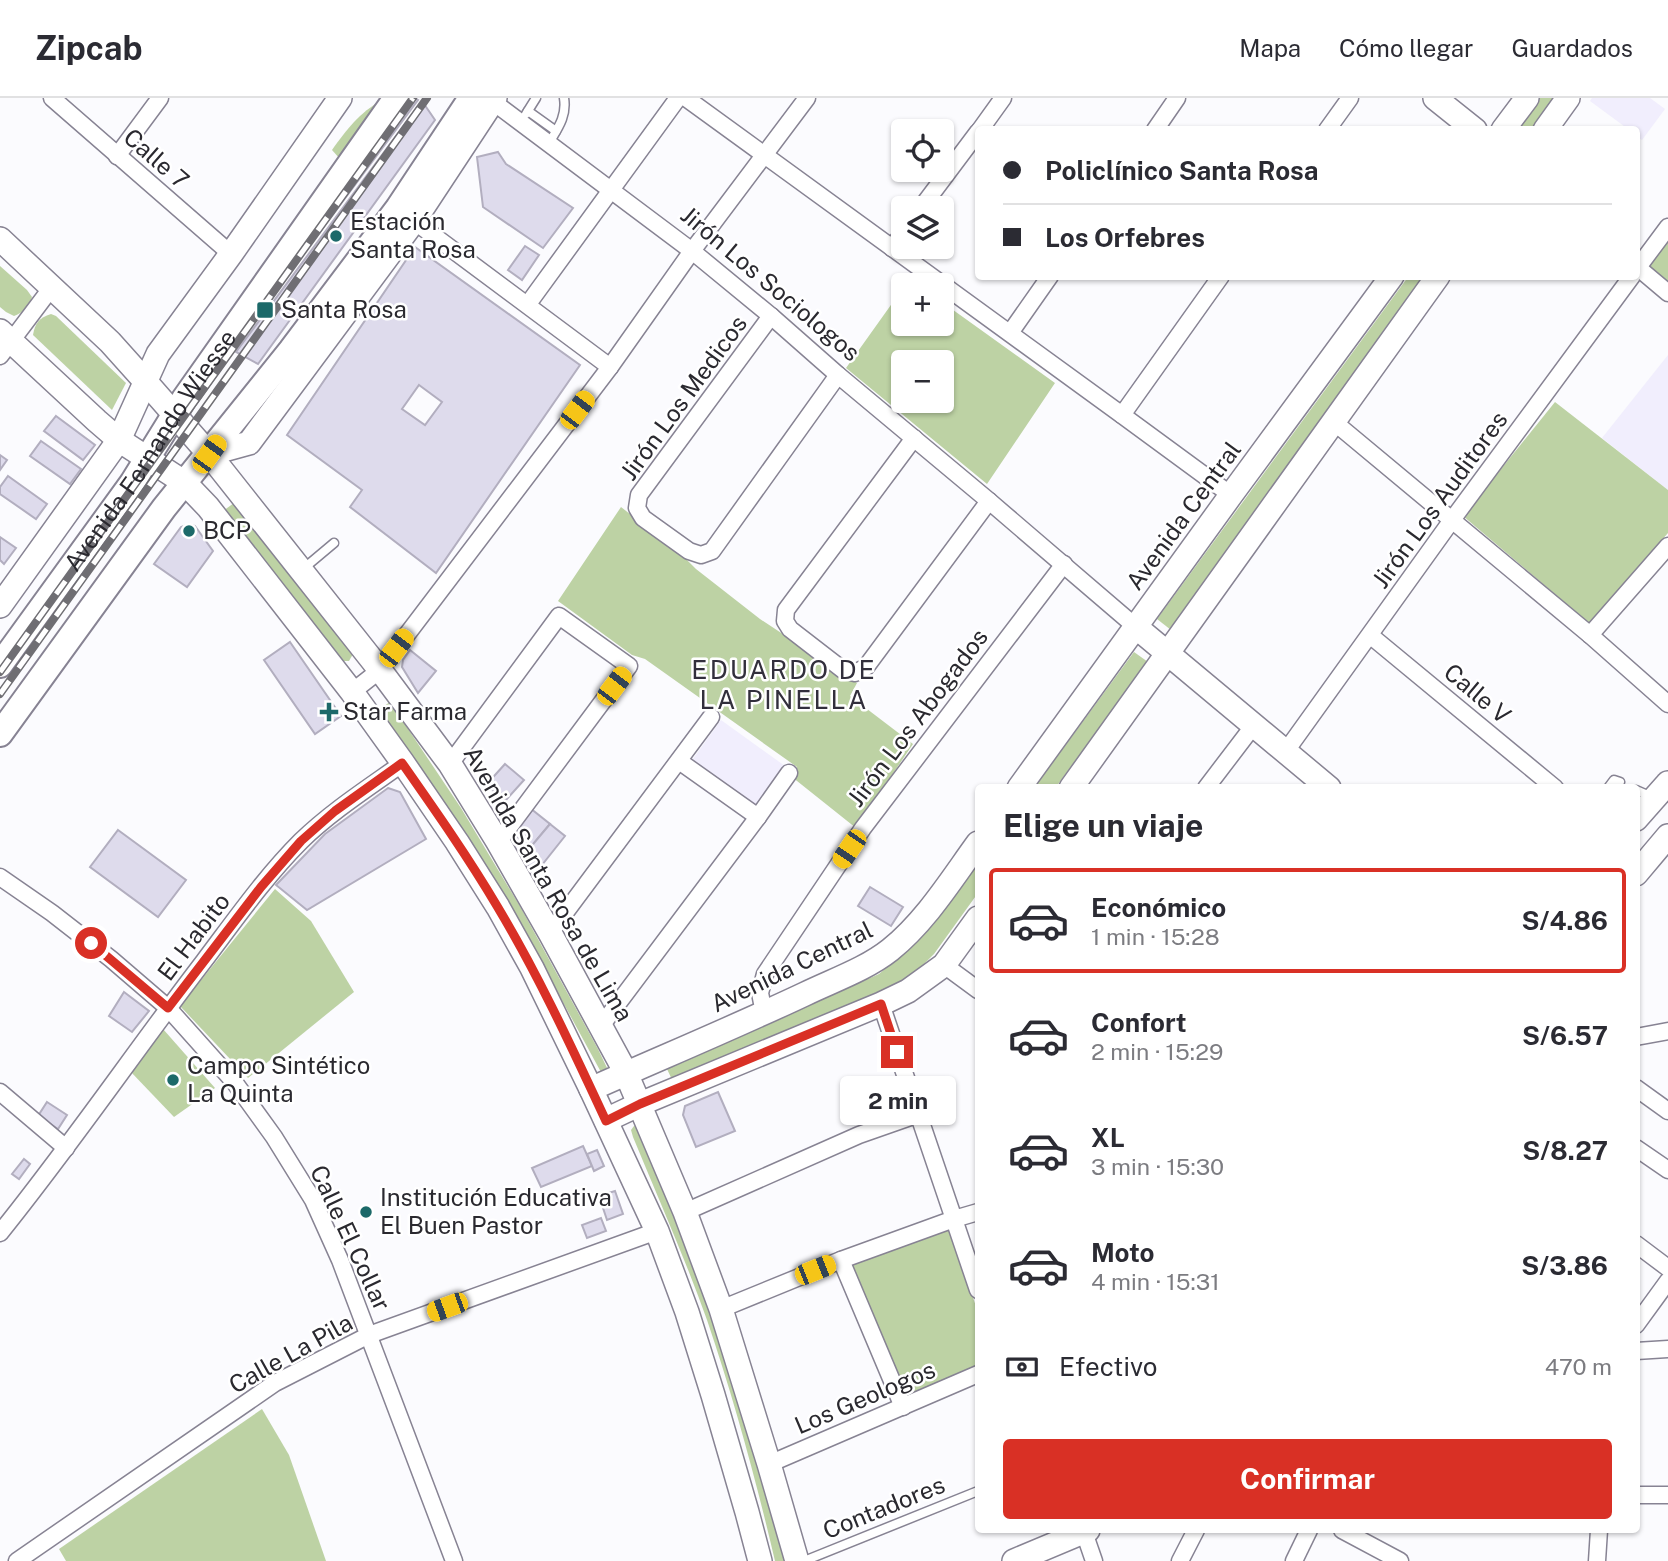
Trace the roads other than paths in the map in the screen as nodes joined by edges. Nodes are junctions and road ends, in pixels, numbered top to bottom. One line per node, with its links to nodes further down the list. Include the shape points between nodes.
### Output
1 (52, 98): 27 (street, Calle 7)
2 (160, 98): 27 (street)
3 (340, 98): 35 (main road, Avenida Fernando Wiesse)
4 (396, 98): 53 (main road, Avenida Fernando Wiesse)
5 (536, 98): 17 (lane)
6 (564, 98): 25 (lane, via 564,115)
7 (678, 98): 28 (street)
8 (686, 98): 26 (street)
9 (807, 98): 26 (street)
10 (1003, 98): 18 (street)
11 (1177, 98): 19 (street)
12 (1350, 98): 20 (street)
13 (1435, 98): 21 (main road)
14 (1527, 98): 22 (main road)
15 (1568, 98): 23 (main road)
16 (486, 99): 17 (street, Jirón Los Sociologos); 30 (main road, Avenida Fernando Wiesse); 58 (main road, Avenida Fernando Wiesse, via 439,149)
17 (524, 117): 25 (street, Jirón Los Sociologos)
18 (983, 126)
19 (1158, 126)
20 (1330, 126)
21 (1470, 126)
22 (1506, 126)
23 (1548, 126)
24 (975, 136): 29 (street)
25 (553, 137): 28 (street, Jirón Los Sociologos)
26 (765, 155): 33 (street); 34 (street)
27 (117, 156): 35 (street, Calle 7)
28 (612, 190): 34 (street, Jirón Los Sociologos); 46 (street)
29 (930, 196)
30 (414, 220): 46 (street); 58 (main road, Avenida Fernando Wiesse, via 249,443)
31 (1668, 227): 37 (street, Jirón Los Auditores)
32 (0, 239): 44 (main road, Avenida Santa Rosa de Lima)
33 (891, 247)
34 (692, 251): 47 (street, Jirón Los Sociologos); 50 (street)
35 (231, 254): 52 (main road, Avenida Fernando Wiesse, via 158,354)
36 (907, 259): 48 (street)
37 (1640, 265)
38 (1640, 273): 45 (street)
39 (1047, 280): 48 (street)
40 (1219, 280): 54 (street)
41 (1389, 280): 62 (main road, Avenida Central)
42 (1435, 280): 55 (main road)
43 (1629, 280): 65 (street, Jirón Los Auditores)
44 (51, 287): 49 (street); 52 (main road, Avenida Santa Rosa de Lima)
45 (1668, 293)
46 (528, 304): 50 (street)
47 (772, 316): 51 (street, Jirón Los Sociologos); 51 (street, Jirón Los Medicos, via 639,495 637,508 643,518 689,551 701,555 712,551)
48 (1010, 333): 54 (street)
49 (4, 343): 57 (main road)
50 (610, 367): 78 (street)
51 (838, 375): 56 (street, Jirón Los Sociologos)
52 (145, 380): 53 (main road, Avenida Santa Rosa de Lima); 57 (main road, Avenida Fernando Wiesse)
53 (174, 415): 58 (main road, Avenida Santa Rosa de Lima); 59 (main road, Avenida Fernando Wiesse)
54 (1122, 415): 62 (street)
55 (1334, 422): 65 (street); 76 (main road)
56 (914, 438): 63 (street, Jirón Los Sociologos); 63 (street, via 786,611 790,629 843,670 855,673 866,667)
57 (119, 440): 59 (main road); 72 (main road, Avenida Fernando Wiesse)
58 (209, 454): 60 (main road, Avenida Santa Rosa de Lima); 61 (main road, Avenida Fernando Wiesse)
59 (148, 460): 61 (main road); 77 (main road, Avenida Fernando Wiesse)
60 (231, 482): 64 (main road); 68 (main road, Avenida Santa Rosa de Lima)
61 (185, 483): 64 (main road); 83 (main road, Avenida Fernando Wiesse)
62 (1231, 495): 73 (main road, Avenida Central)
63 (989, 501): 69 (street, Jirón Los Sociologos)
64 (208, 507): 71 (main road)
65 (1452, 520): 74 (street, Jirón Los Auditores); 75 (street)
66 (334, 543): 70 (lane)
67 (1668, 546): 75 (street)
68 (285, 551): 70 (main road, Avenida Santa Rosa de Lima); 71 (main road)
69 (1063, 564): 73 (street, Jirón Los Sociologos); 108 (street, Jirón Los Abogados, via 863,828 765,974 760,993)
70 (301, 570): 78 (main road, Avenida Santa Rosa de Lima)
71 (259, 572): 79 (main road)
72 (0, 607)
73 (1136, 627): 76 (main road, Jirón Los Sociologos); 89 (main road, Avenida Central)
74 (1371, 635): 84 (street, Jirón Los Auditores); 93 (street, Calle V)
75 (1590, 635): 80 (street)
76 (1167, 654): 82 (main road, Jirón Los Sociologos); 90 (main road)
77 (0, 665)
78 (380, 670): 79 (street); 87 (main road, Avenida Santa Rosa de Lima)
79 (352, 692): 86 (main road)
80 (1668, 704)
81 (711, 717): 85 (street)
82 (1254, 725): 84 (main road, Jirón Los Sociologos); 91 (street)
83 (0, 734)
84 (1286, 751): 92 (main road, Jirón Los Sociologos)
85 (679, 761): 96 (street); 103 (street)
86 (402, 763): 107 (street, El Habito, via 301,841); 113 (main road, via 498,907)
87 (450, 764): 98 (main road, Avenida Santa Rosa de Lima); 98 (street, via 559,616 629,666)
88 (789, 773): 96 (street)
89 (1022, 784)
90 (1074, 784)
91 (1209, 784)
92 (1325, 784)
93 (1550, 784)
94 (1611, 784): 95 (lane, via 1614,780)
95 (1627, 784)
96 (758, 817): 109 (street)
97 (1668, 836): 100 (main road)
98 (498, 842): 103 (main road, Avenida Santa Rosa de Lima)
99 (975, 847): 108 (main road, Avenida Central, via 911,932 889,951)
100 (1640, 869)
101 (0, 877): 107 (street, Calle El Collar, via 111,959)
102 (975, 922): 104 (main road)
103 (550, 933): 109 (main road, Avenida Santa Rosa de Lima)
104 (944, 965): 105 (street); 106 (main road)
105 (975, 988)
106 (881, 1004): 116 (main road); 118 (street)
107 (168, 1008): 120 (street, El Habito); 135 (street, Calle El Collar, via 235,1083 313,1200)
108 (764, 1013): 112 (main road, Avenida Central)
109 (601, 1026): 112 (main road, Avenida Santa Rosa de Lima)
110 (1665, 1029): 111 (street)
111 (1640, 1036)
112 (626, 1073): 113 (main road, Avenida Central); 116 (main road, Avenida Santa Rosa de Lima)
113 (591, 1089): 119 (main road)
114 (1640, 1091): 117 (street)
115 (0, 1092): 120 (street)
116 (640, 1104): 119 (main road); 123 (main road, Avenida Santa Rosa de Lima)
117 (1668, 1111)
118 (919, 1114): 123 (street, via 859,1135); 125 (street)
119 (606, 1121): 126 (main road)
120 (66, 1148): 127 (street, El Habito)
121 (1640, 1151): 122 (street)
122 (1668, 1170)
123 (685, 1212): 133 (main road, Avenida Santa Rosa de Lima)
124 (975, 1213): 125 (street)
125 (954, 1219): 129 (street); 131 (street)
126 (657, 1231): 135 (street, Calle La Pila); 152 (main road, via 713,1395)
127 (0, 1233)
128 (1640, 1247): 130 (street)
129 (841, 1260): 133 (street); 139 (street)
130 (1668, 1268)
131 (975, 1281)
132 (1668, 1281): 134 (street)
133 (721, 1309): 140 (main road, Avenida Santa Rosa de Lima)
134 (1640, 1320)
135 (369, 1335): 150 (street, Calle La Pila, via 275,1383); 151 (street, Calle El Collar)
136 (1668, 1349): 137 (street)
137 (1640, 1351)
138 (975, 1375): 139 (street, Los Geologos)
139 (903, 1407): 140 (street, Los Geologos)
140 (769, 1464): 153 (main road, Avenida Santa Rosa de Lima)
141 (975, 1492): 154 (lane, Contadores)
142 (1640, 1495): 143 (street)
143 (1668, 1495)
144 (1074, 1533): 149 (street); 155 (main road)
145 (1194, 1533): 156 (street)
146 (1308, 1533): 157 (street)
147 (1348, 1533): 158 (street)
148 (1599, 1533): 159 (street)
149 (1091, 1560)
150 (17, 1561)
151 (454, 1561)
152 (760, 1561)
153 (797, 1561)
154 (804, 1561)
155 (1014, 1561)
156 (1180, 1561)
157 (1294, 1561)
158 (1400, 1561)
159 (1597, 1561)

